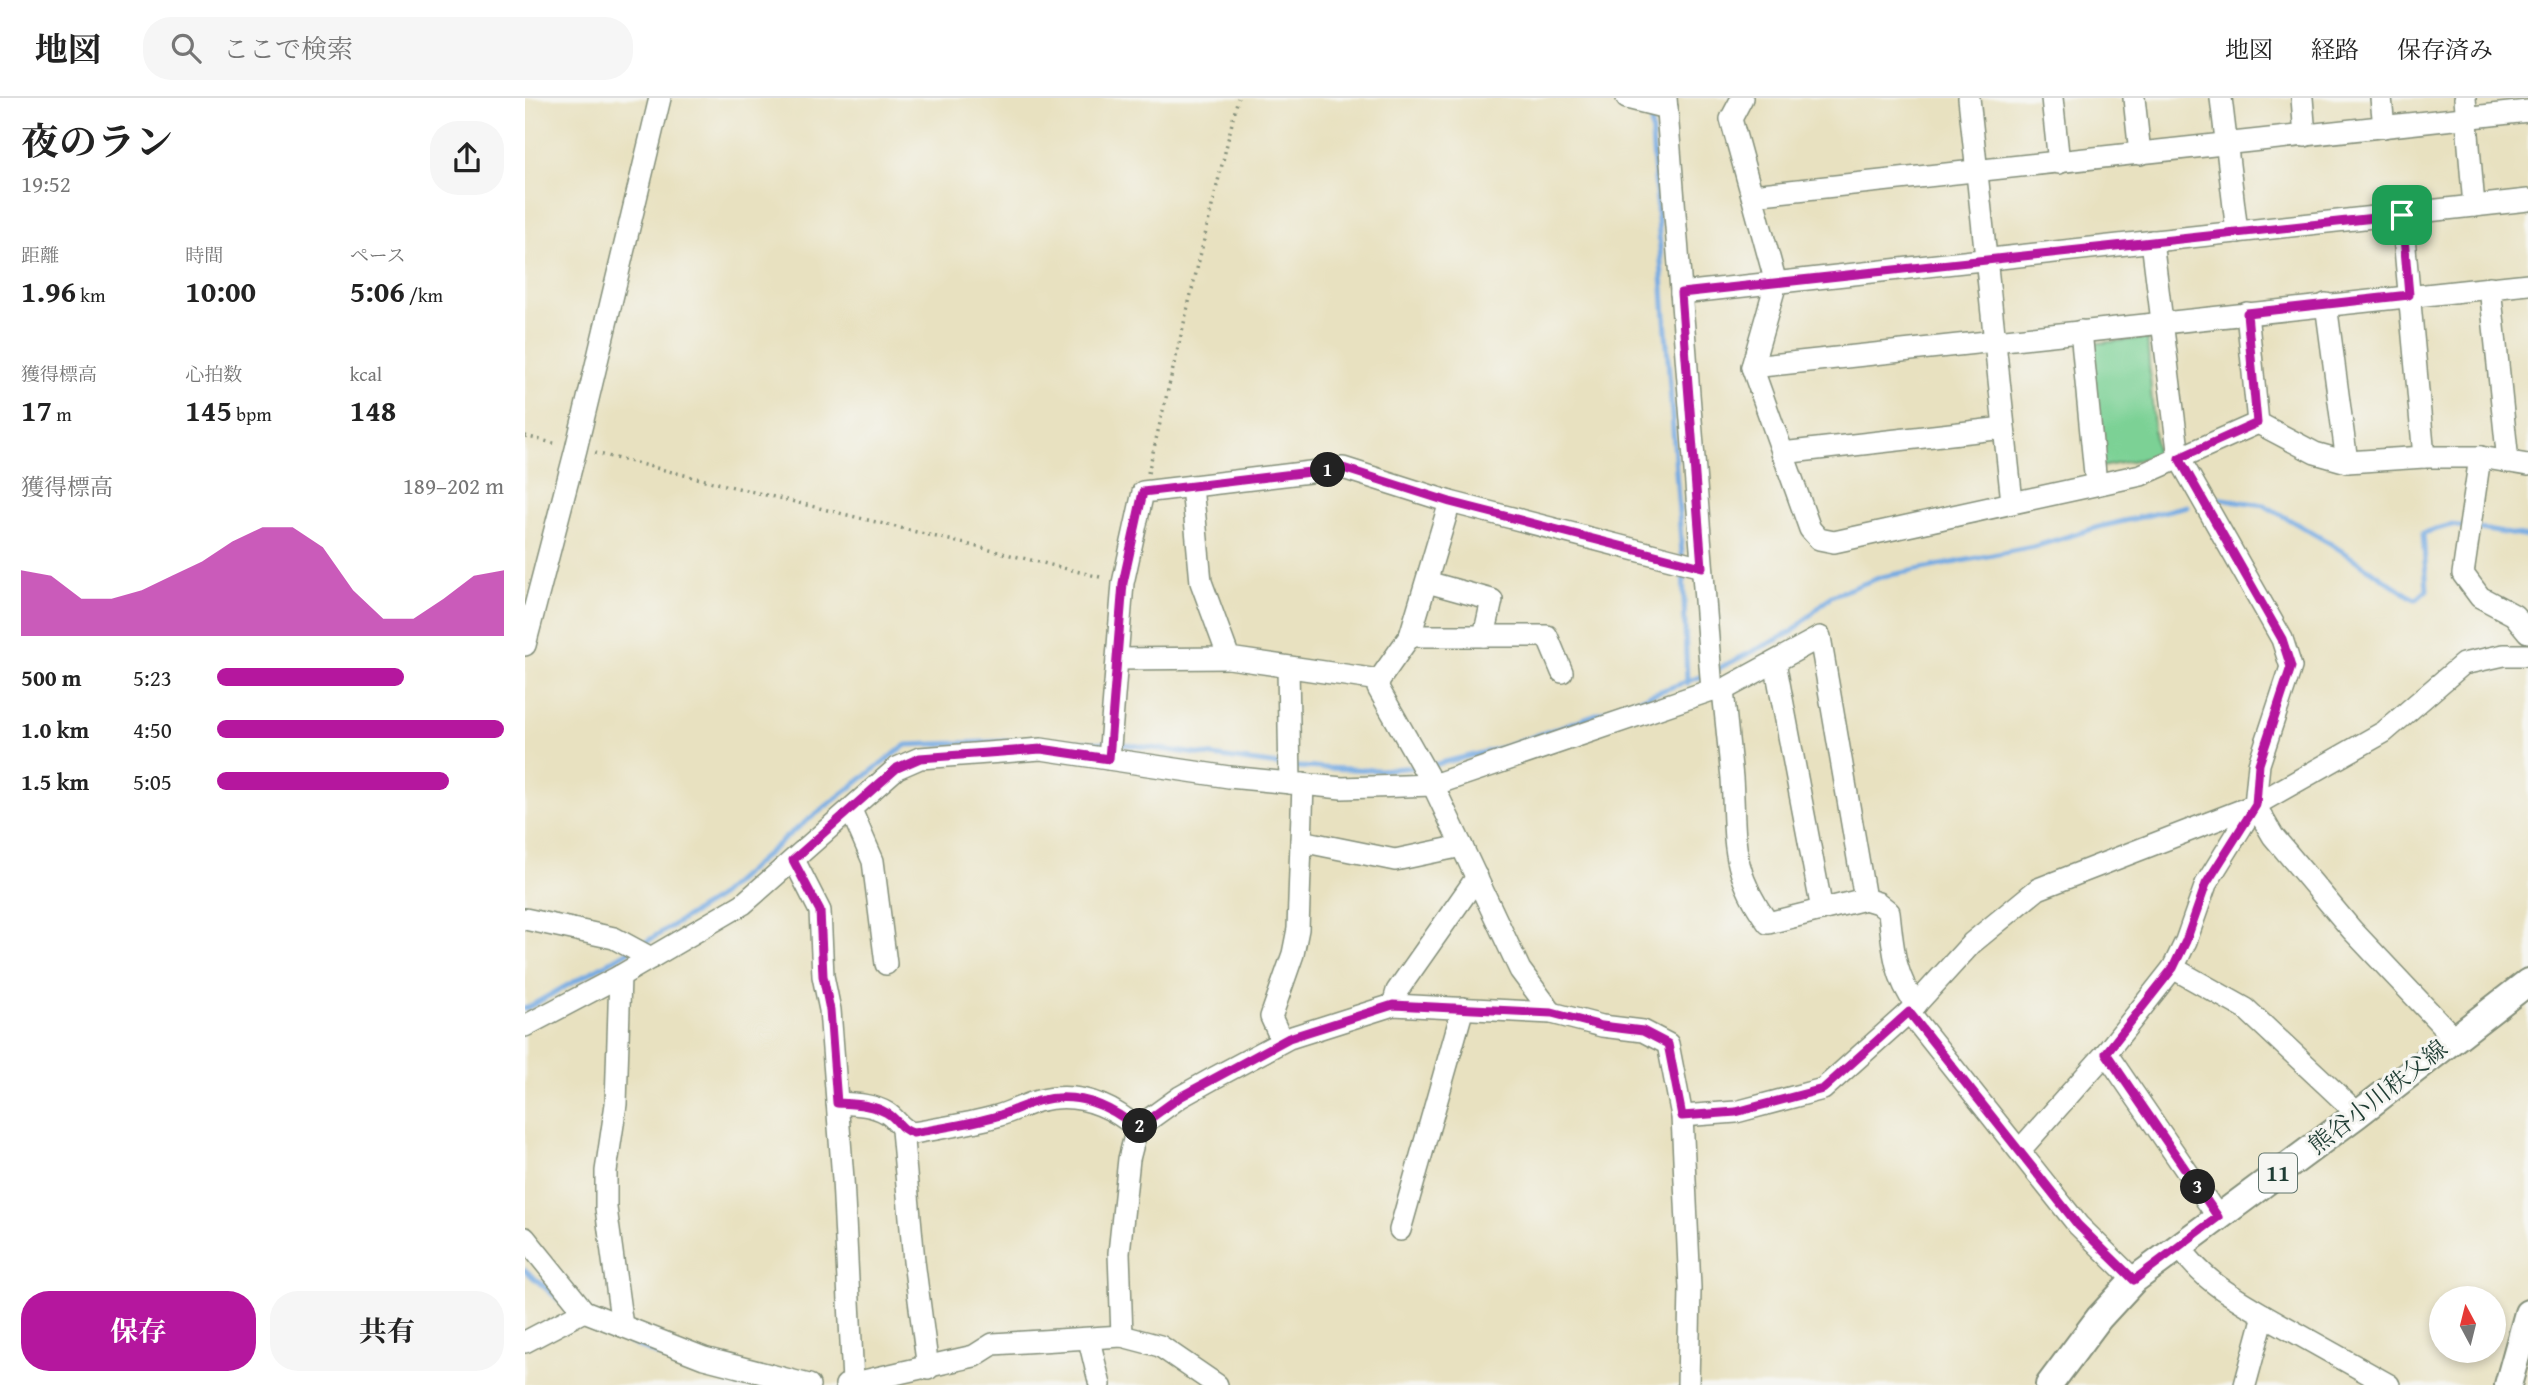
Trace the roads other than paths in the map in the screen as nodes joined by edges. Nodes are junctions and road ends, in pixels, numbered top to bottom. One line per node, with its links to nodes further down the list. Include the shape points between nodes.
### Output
1 (660, 98): 54 (street)
2 (1627, 98): 10 (street)
3 (1742, 98): 19 (street, via 1731,119)
4 (1969, 98): 18 (street)
5 (2052, 98): 17 (street)
6 (2134, 98): 16 (street)
7 (2221, 98): 15 (street)
8 (2301, 98): 14 (street)
9 (2381, 98): 13 (street)
10 (1667, 103): 29 (street)
11 (2466, 108): 12 (street); 13 (street); 21 (street)
12 (2528, 111)
13 (2384, 127): 14 (street)
14 (2305, 136): 15 (street)
15 (2226, 144): 16 (street); 23 (street)
16 (2140, 154): 17 (street)
17 (2059, 163): 18 (street)
18 (1977, 172): 19 (street); 25 (street)
19 (1752, 195): 26 (street)
20 (2528, 200): 21 (street)
21 (2474, 206): 22 (street)
22 (2402, 215): 23 (street); 30 (street)
23 (2237, 232): 24 (street)
24 (2153, 241): 25 (street); 33 (street)
25 (1986, 259): 26 (street); 35 (street)
26 (1776, 283): 29 (street); 36 (street)
27 (2528, 284): 28 (street)
28 (2490, 287): 30 (street); 44 (street)
29 (1681, 293): 49 (street)
30 (2409, 295): 31 (street); 40 (street)
31 (2326, 304): 32 (street); 43 (street)
32 (2247, 313): 33 (street); 37 (street)
33 (2162, 322): 34 (street); 42 (street)
34 (2081, 331): 35 (street); 45 (street)
35 (1995, 340): 36 (street); 38 (street)
36 (1752, 367): 39 (street)
37 (2257, 423): 42 (street); 43 (street, via 2315,453)
38 (2004, 428): 39 (street); 48 (street)
39 (1782, 453): 48 (street, via 1810,529 1819,539 1834,542)
40 (2424, 457): 41 (street); 43 (street)
41 (2480, 457): 44 (street); 51 (street, via 2463,574 2480,597 2514,615)
42 (2179, 458): 45 (street, via 2141,475); 66 (street, via 2282,639 2291,667 2259,764)
43 (2347, 462)
44 (2518, 463)
45 (2096, 484): 48 (street)
46 (1192, 486): 47 (street, via 1343,468); 56 (street, via 1201,582); 57 (street, via 1143,492 1123,583)
47 (1450, 502): 49 (street); 50 (street)
48 (2012, 502)
49 (1702, 567): 62 (street)
50 (1427, 582): 52 (street); 53 (street, via 1492,600)
51 (2528, 632)
52 (1410, 636): 53 (street); 61 (street)
53 (1484, 636): 60 (street, via 1548,636)
54 (525, 645)
55 (2528, 655): 66 (street, via 2463,664 2384,732)
56 (1229, 658): 57 (street); 59 (street)
57 (1117, 659): 63 (street)
58 (1775, 662): 62 (street); 72 (street, via 1819,637); 73 (street)
59 (1288, 667): 61 (street); 64 (street)
60 (1562, 672)
61 (1379, 680): 65 (street, via 1378,688)
62 (1715, 689): 65 (street); 73 (street, via 1732,779 1734,847 1751,899 1768,923)
63 (1109, 759): 64 (street); 67 (street, via 1041,749 920,758 897,768)
64 (1296, 783): 65 (street, via 1342,788); 68 (street)
65 (1433, 785): 69 (street)
66 (2256, 805): 77 (street, via 2206,884); 82 (street, via 2038,890 1972,943); 85 (street, via 2273,836 2352,930)
67 (851, 810): 70 (street); 76 (street, via 873,861)
68 (1301, 841): 69 (street, via 1395,860); 86 (street, via 1298,929 1271,1017)
69 (1462, 846): 71 (street)
70 (793, 860): 75 (street, via 744,904); 88 (street, via 820,911)
71 (1477, 877): 80 (street, via 1397,990); 83 (street, via 1520,970)
72 (1865, 899): 73 (street); 82 (street, via 1889,912 1894,965)
73 (1822, 909)
74 (525, 919): 75 (street, via 614,939)
75 (650, 958): 78 (street)
76 (886, 964)
77 (2173, 968): 87 (street); 89 (street, via 2246,1009)
78 (620, 975): 84 (street); 102 (street, via 616,1104 605,1208)
79 (2528, 982): 85 (main road, 熊谷小川秩父線 / 11)
80 (1393, 1005): 81 (street); 86 (street)
81 (1463, 1008): 83 (street); 95 (street)
82 (1912, 1008): 90 (street, via 1823,1089 1736,1112); 93 (street)
83 (1552, 1013): 90 (street, via 1643,1031 1668,1044)
84 (525, 1026)
85 (2454, 1038): 89 (main road, 熊谷小川秩父線 / 11)
86 (1282, 1041): 91 (street, via 1180,1097)
87 (2106, 1053): 93 (street); 94 (street)
88 (837, 1103): 92 (street, via 888,1113); 107 (street)
89 (2358, 1114): 94 (main road, 熊谷小川秩父線 / 11)
90 (1682, 1116): 111 (street, via 1690,1288)
91 (1137, 1128): 92 (street, via 1097,1102 1066,1098 925,1131); 103 (street, via 1119,1253)
92 (902, 1130): 106 (street)
93 (2020, 1150): 98 (street, via 2078,1225)
94 (2218, 1217): 97 (main road, 熊谷小川秩父線 / 11)
95 (1400, 1230)
96 (525, 1238): 99 (street)
97 (2179, 1246): 98 (main road, 熊谷小川秩父線 / 11); 101 (street, via 2196,1270)
98 (2134, 1280): 112 (main road, 熊谷小川秩父線 / 11)
99 (584, 1311): 102 (street); 105 (street)
100 (2528, 1313): 115 (main road)
101 (2264, 1315): 113 (street); 114 (street)
102 (622, 1326): 108 (street, via 704,1358)
103 (1122, 1336): 104 (street); 110 (street, via 1160,1346)
104 (1089, 1340): 106 (street, via 993,1344 974,1356); 109 (street)
105 (525, 1342)
106 (928, 1369): 107 (street)
107 (849, 1384)
108 (809, 1385)
109 (1100, 1385)
110 (1217, 1385)
111 (1688, 1385)
112 (2049, 1385)
113 (2245, 1385)
114 (2389, 1385)
115 (2508, 1385)

